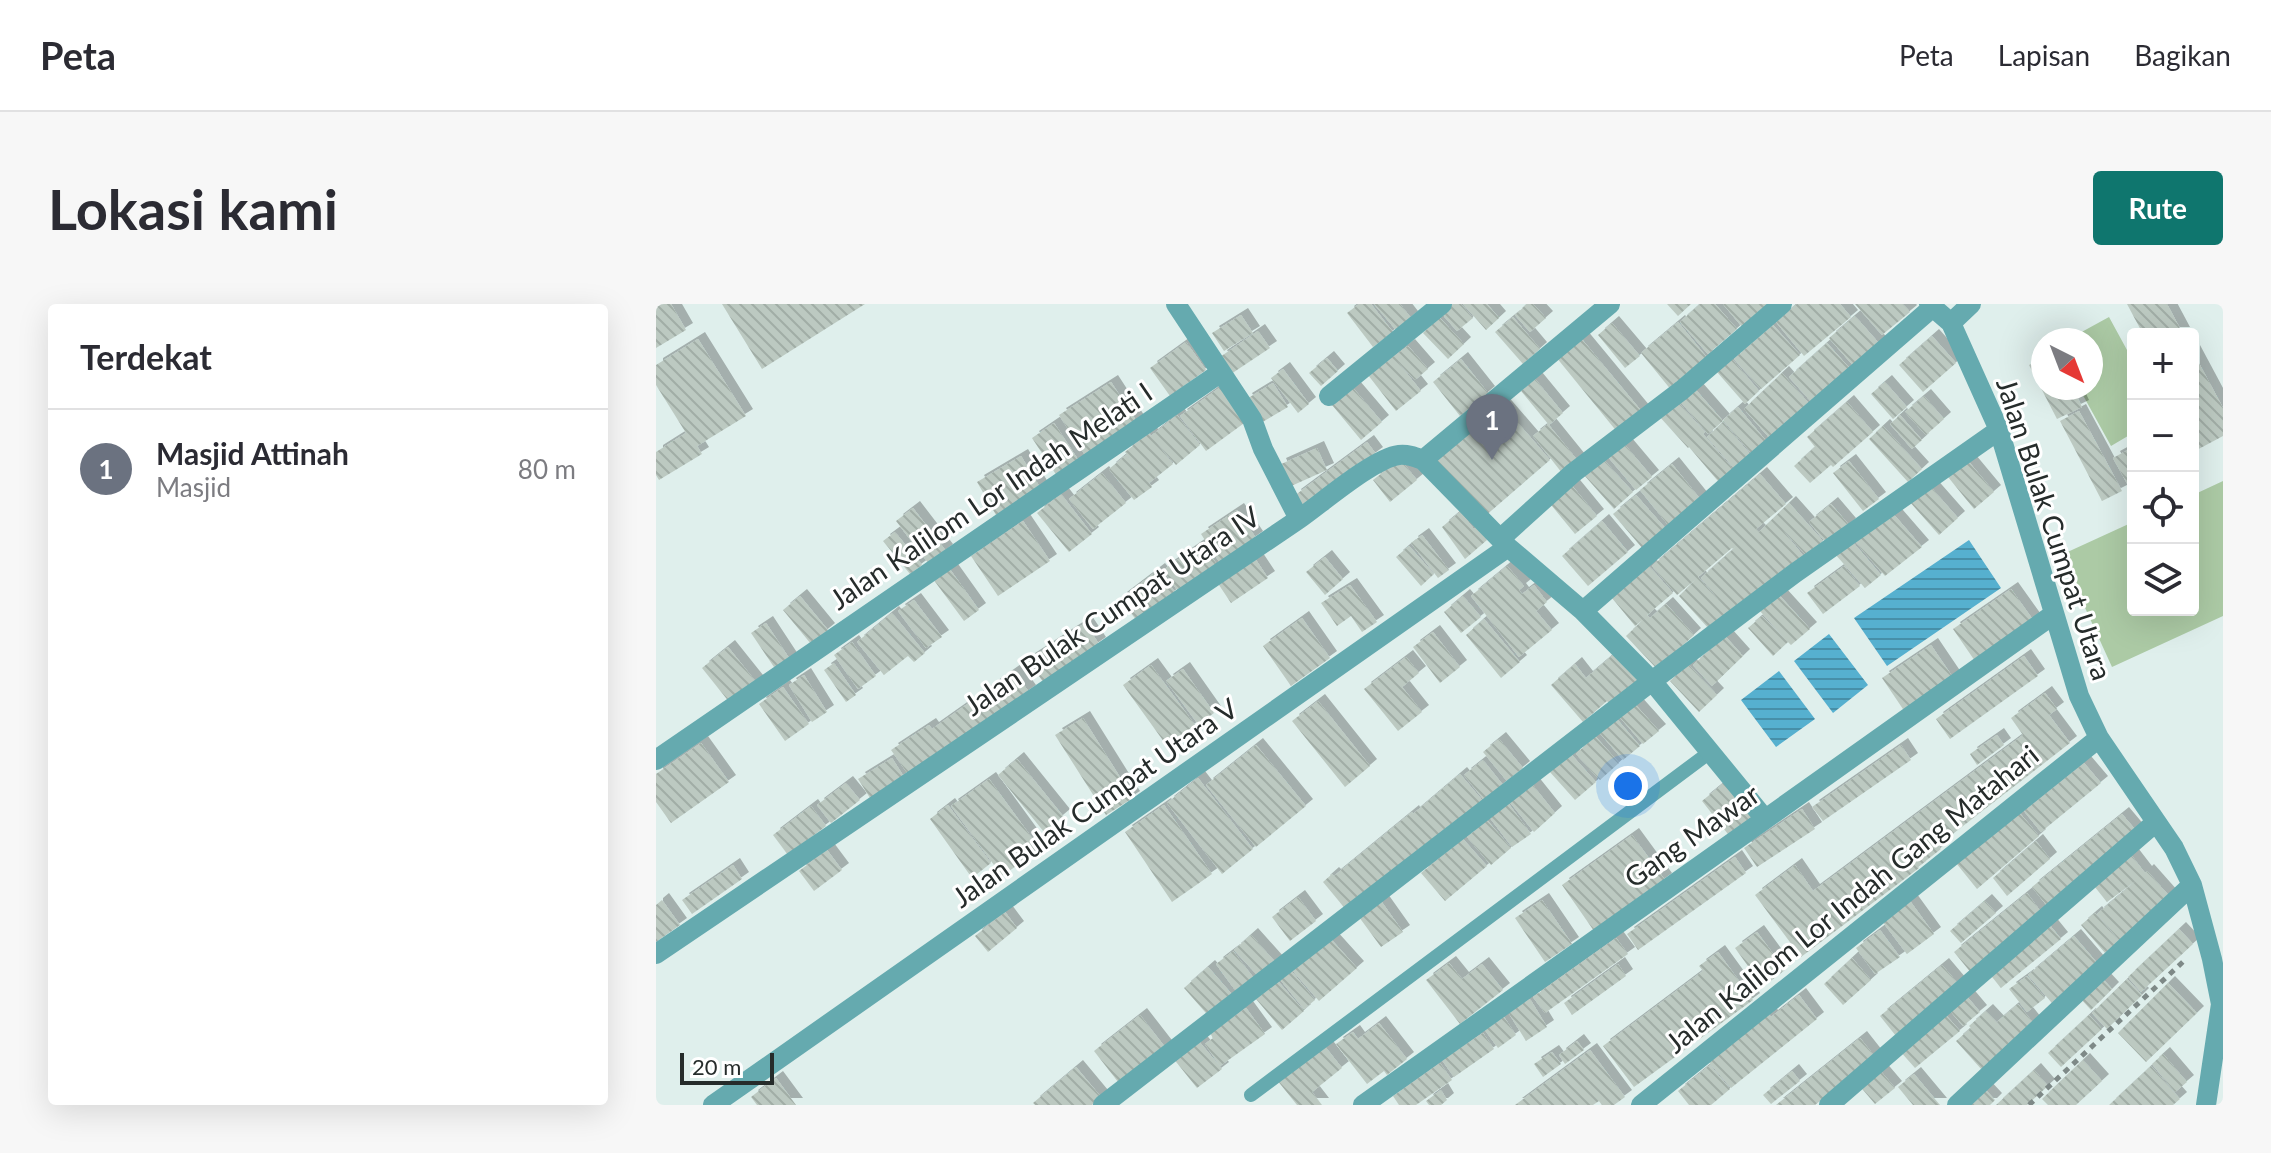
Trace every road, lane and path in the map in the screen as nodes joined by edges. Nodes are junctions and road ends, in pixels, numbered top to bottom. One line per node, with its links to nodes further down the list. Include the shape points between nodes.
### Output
1 (1176, 304): 8 (street)
2 (1442, 304): 9 (street)
3 (1610, 304): 11 (street)
4 (1782, 304): 13 (street, Jalan Bulak Cumpat Utara V, via 1573,473)
5 (1971, 304): 7 (street)
6 (1931, 306): 7 (street); 14 (street)
7 (1951, 323): 10 (street, Jalan Bulak Cumpat Utara)
8 (1220, 373): 12 (street, via 1252,419); 19 (street, Jalan Kalilom Lor Indah Melati I)
9 (1329, 396)
10 (1999, 430): 15 (street, Jalan Bulak Cumpat Utara); 16 (street)
11 (1423, 460): 12 (street, Jalan Bulak Cumpat Utara IV, via 1396,455 1378,462); 13 (street)
12 (1299, 519): 24 (street, Jalan Bulak Cumpat Utara IV)
13 (1504, 543): 14 (street); 28 (street, Jalan Bulak Cumpat Utara V)
14 (1583, 611): 16 (street)
15 (2054, 614): 17 (street, Jalan Bulak Cumpat Utara, via 2079,696); 20 (street, Gang Mawar)
16 (1652, 681): 18 (street); 29 (street)
17 (2099, 738): 21 (street, Jalan Bulak Cumpat Utara); 31 (street, Jalan Kalilom Lor Indah Gang Matahari)
18 (1710, 752): 20 (street); 26 (lane)
19 (656, 760)
20 (1765, 819): 30 (street, Gang Mawar)
21 (2155, 823): 22 (street, Jalan Bulak Cumpat Utara); 32 (street)
22 (2192, 885): 23 (street, Jalan Bulak Cumpat Utara); 33 (street)
23 (2207, 939): 25 (street, Jalan Bulak Cumpat Utara); 34 (path)
24 (656, 954)
25 (2222, 1004): 27 (street, Jalan Bulak Cumpat Utara)
26 (1251, 1095)
27 (2209, 1101)
28 (713, 1105)
29 (1103, 1105)
30 (1363, 1105)
31 (1641, 1105)
32 (1829, 1105)
33 (1957, 1105)
34 (2029, 1105)

